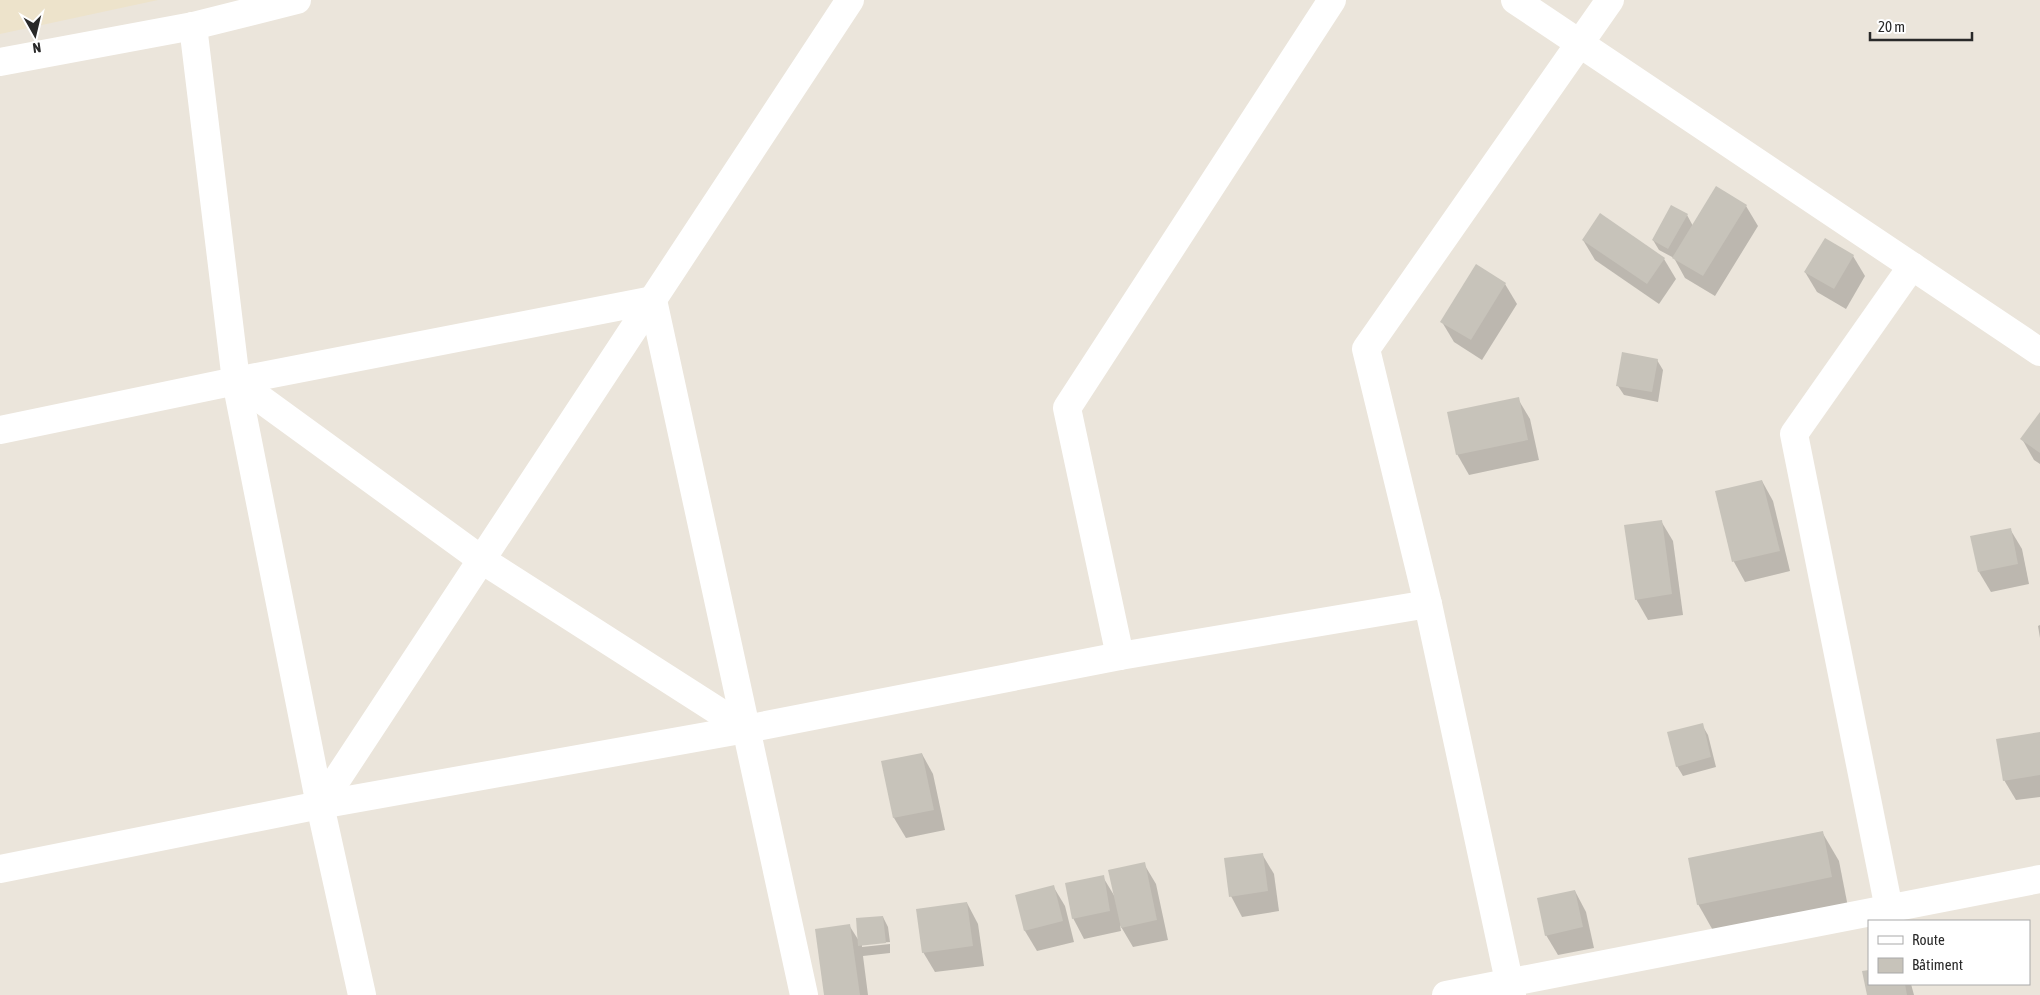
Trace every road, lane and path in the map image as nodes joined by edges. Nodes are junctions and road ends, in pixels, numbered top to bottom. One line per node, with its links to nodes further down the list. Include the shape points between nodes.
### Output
1 (297, 0): 6 (street)
2 (850, 0): 10 (street)
3 (1332, 0): 16 (street, via 1067,408)
4 (1515, 0): 7 (street)
5 (1610, 0): 7 (street)
6 (193, 26): 8 (street); 12 (street)
7 (1580, 44): 9 (street); 15 (street, via 1366,349)
8 (0, 62)
9 (1912, 266): 11 (street); 21 (street, via 1794,434)
10 (653, 300): 12 (street); 14 (street); 17 (street)
11 (2040, 352)
12 (236, 381): 13 (street); 14 (street); 18 (street)
13 (0, 430)
14 (482, 560): 17 (street); 18 (street)
15 (1428, 604): 16 (street); 22 (street)
16 (1120, 656): 17 (street)
17 (746, 729): 18 (street); 24 (street)
18 (320, 804): 19 (street); 23 (street)
19 (0, 869)
20 (2040, 879): 21 (street)
21 (1889, 909): 22 (street)
22 (1510, 989): 25 (street)
23 (362, 995)
24 (804, 995)
25 (1446, 995)

